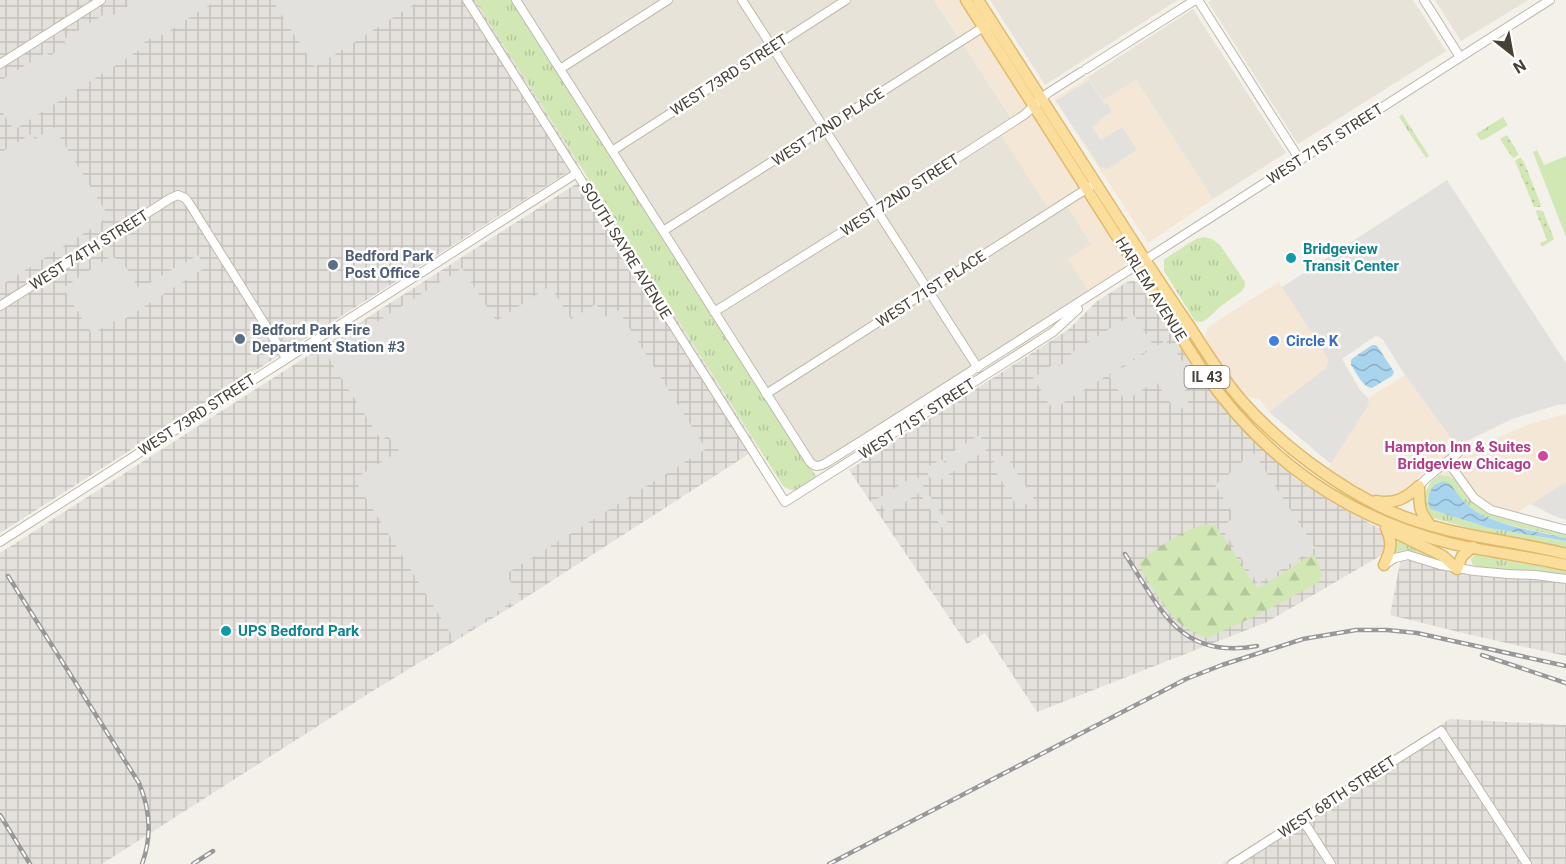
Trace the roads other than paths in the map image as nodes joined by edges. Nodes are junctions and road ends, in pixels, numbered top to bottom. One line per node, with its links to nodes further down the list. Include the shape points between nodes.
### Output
1 (101, 0): 16 (street)
2 (467, 0): 22 (street, SOUTH SAYRE AVENUE)
3 (516, 0): 17 (street)
4 (668, 0): 17 (street)
5 (742, 0): 14 (street)
6 (846, 0): 14 (street, WEST 73RD STREET)
7 (966, 0): 13 (main road, HARLEM AVENUE / IL 43)
8 (978, 0): 13 (main road, HARLEM AVENUE / IL 43)
9 (1196, 0): 18 (street, WEST 72ND STREET); 21 (street)
10 (1424, 0): 15 (street)
11 (1550, 0): 12 (street, WEST 71ST STREET)
12 (1539, 3): 15 (street, WEST 71ST STREET)
13 (988, 24): 18 (main road, HARLEM AVENUE / IL 43); 19 (street, WEST 72ND PLACE)
14 (772, 48): 19 (street); 20 (street, WEST 73RD STREET)
15 (1460, 57): 21 (street, WEST 71ST STREET)
16 (0, 64)
17 (560, 69): 20 (street)
18 (1038, 103): 23 (main road, HARLEM AVENUE / IL 43); 24 (street, WEST 72ND STREET)
19 (825, 129): 24 (street); 25 (street, WEST 72ND PLACE)
20 (612, 150): 25 (street)
21 (1300, 160): 26 (street, WEST 71ST STREET)
22 (577, 173): 31 (street, WEST 73RD STREET); 38 (street, SOUTH SAYRE AVENUE)
23 (1091, 186): 26 (main road, HARLEM AVENUE / IL 43); 28 (street, WEST 71ST PLACE)
24 (877, 210): 28 (street); 30 (street, WEST 72ND STREET)
25 (663, 231): 30 (street)
26 (1141, 263): 27 (street, WEST 71ST STREET); 37 (main road, HARLEM AVENUE / IL 43, via 1252,412 1303,458); 39 (main road, HARLEM AVENUE / IL 43, via 1203,371 1243,421 1297,471)
27 (1102, 289): 32 (street, WEST 71ST STREET); 38 (street, WEST 71ST STREET, via 1053,332)
28 (929, 291): 32 (street); 33 (street, WEST 71ST PLACE)
29 (0, 306): 31 (street, WEST 74TH STREET, via 178,195 189,203)
30 (714, 312): 33 (street)
31 (286, 358): 43 (street, WEST 73RD STREET)
32 (978, 368): 33 (street, WEST 71ST STREET, via 817,466 810,462)
33 (766, 394)
34 (1459, 452): 35 (street)
35 (1448, 462): 36 (street); 42 (street, via 1474,498 1491,510)
36 (1419, 486): 37 (main road, via 1395,502); 40 (main road, via 1419,508)
37 (1367, 499): 40 (main road, HARLEM AVENUE / IL 43)
38 (785, 502)
39 (1371, 516): 41 (main road); 44 (main road, HARLEM AVENUE / IL 43, via 1426,537)
40 (1430, 525): 45 (main road, HARLEM AVENUE / IL 43)
41 (1386, 528): 46 (main road, via 1391,543); 48 (main road, via 1443,556)
42 (1566, 530)
43 (0, 542)
44 (1473, 547): 47 (main road, HARLEM AVENUE / IL 43); 48 (main road, via 1462,556)
45 (1566, 554)
46 (1384, 565): 48 (street, via 1408,555)
47 (1566, 565)
48 (1457, 569): 49 (street)
49 (1566, 579)
50 (1302, 819): 51 (street, WEST 68TH STREET); 52 (street); 53 (street, WEST 68TH STREET, via 1441,731)
51 (1232, 864)
52 (1331, 864)
53 (1527, 864)

